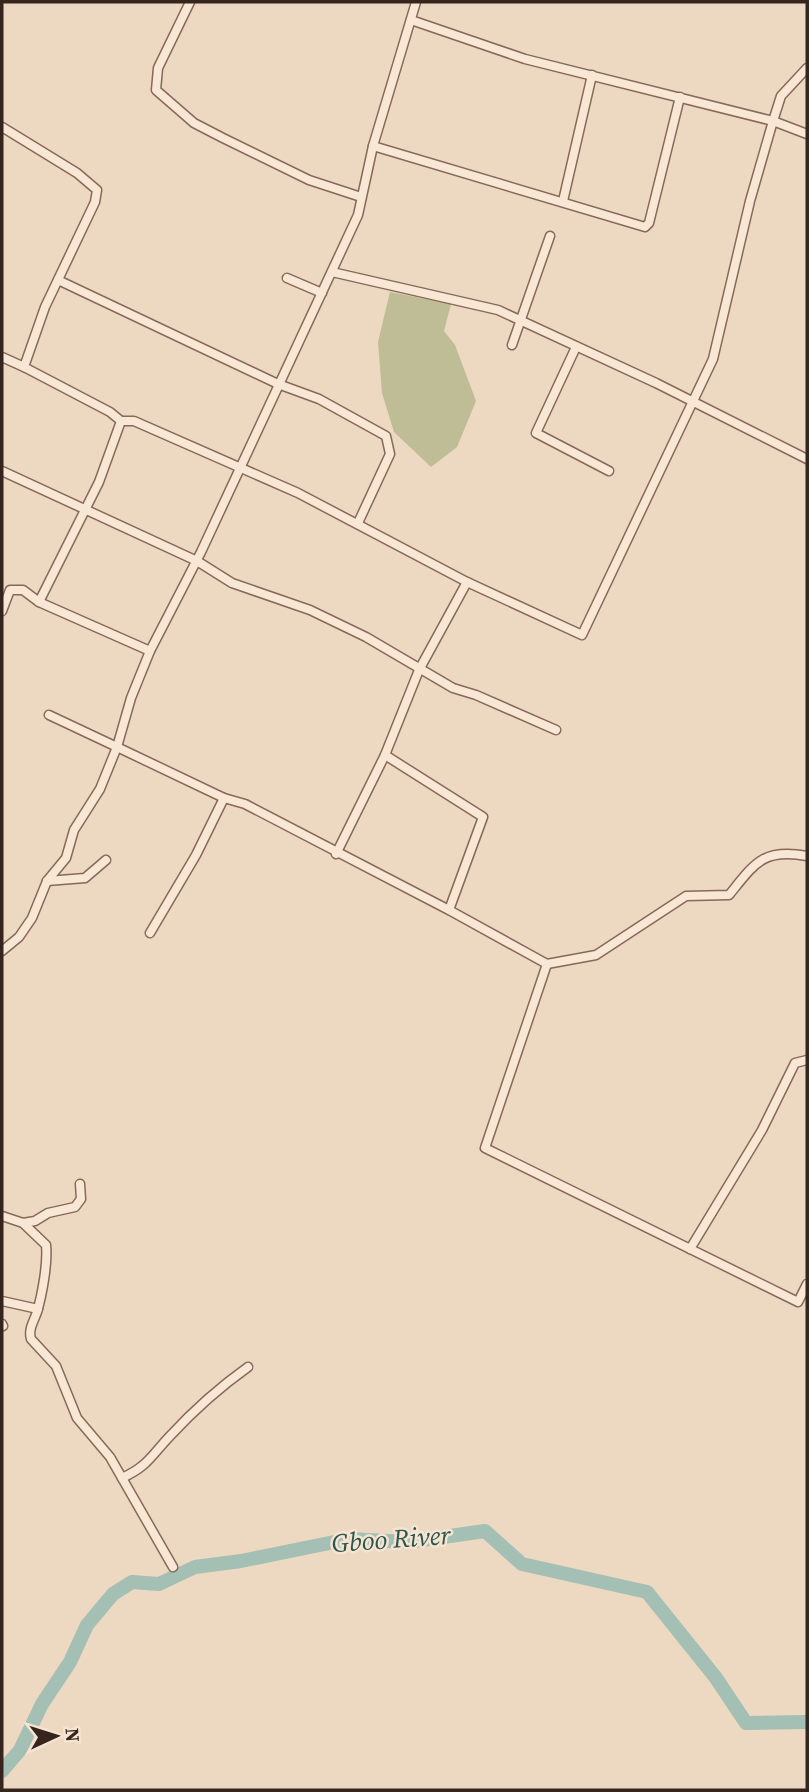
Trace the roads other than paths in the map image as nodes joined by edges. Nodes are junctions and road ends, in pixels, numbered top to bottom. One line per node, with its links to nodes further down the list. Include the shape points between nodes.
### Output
1 (191, 2): 11 (street, via 158,68 156,90 194,123 309,180)
2 (416, 2): 3 (street)
3 (411, 20): 5 (street, via 525,59); 10 (street)
4 (807, 68): 7 (street, via 781,96)
5 (592, 75): 6 (street); 12 (street)
6 (680, 97): 7 (street); 12 (street, via 648,226)
7 (773, 121): 9 (street); 24 (street, via 713,359)
8 (2, 127): 16 (street, via 97,190 96,202)
9 (807, 134)
10 (373, 146): 11 (street); 12 (street)
11 (361, 197): 14 (street, via 358,215)
12 (563, 201)
13 (550, 236): 18 (street)
14 (332, 272): 17 (street); 18 (street, via 498,310)
15 (287, 278): 17 (street)
16 (58, 280): 22 (street); 23 (street)
17 (322, 293): 23 (street)
18 (523, 322): 19 (street); 20 (street)
19 (512, 345)
20 (576, 347): 24 (street); 29 (street, via 536,433)
21 (2, 357): 22 (street)
22 (24, 367): 25 (street)
23 (278, 384): 27 (street); 31 (street, via 319,399 386,436 390,454)
24 (695, 402): 26 (street); 33 (street, via 582,635)
25 (121, 421): 27 (street, via 134,421); 30 (street)
26 (807, 459)
27 (240, 470): 31 (street); 32 (street)
28 (2, 471): 30 (street)
29 (609, 471)
30 (86, 508): 32 (street); 36 (street)
31 (358, 523): 33 (street)
32 (197, 561): 38 (street); 39 (street, via 232,583 310,610 366,637)
33 (467, 582): 39 (street)
34 (2, 583): 35 (street)
35 (10, 590): 36 (street, via 23,590); 37 (street)
36 (39, 602): 38 (street)
37 (2, 611)
38 (150, 651): 42 (street)
39 (419, 670): 41 (street); 43 (street)
40 (49, 715): 42 (street)
41 (556, 730)
42 (117, 747): 44 (street); 48 (street, via 100,789 74,830 66,858)
43 (385, 755): 45 (street); 49 (street, via 483,817)
44 (224, 798): 45 (street, via 245,804); 50 (street)
45 (336, 854): 49 (street)
46 (807, 856): 52 (street, via 781,851 754,864 729,895 686,896 596,955)
47 (106, 860): 48 (street, via 85,878)
48 (47, 881): 51 (street, via 27,926)
49 (449, 910): 52 (street)
50 (150, 933)
51 (2, 951)
52 (547, 964): 57 (street, via 485,1148)
53 (807, 1060): 57 (street, via 795,1063 762,1130)
54 (80, 1184): 56 (street, via 79,1204)
55 (2, 1216): 56 (street)
56 (23, 1223): 60 (street, via 46,1245 47,1266)
57 (690, 1249): 58 (street, via 797,1302)
58 (807, 1284)
59 (2, 1301): 60 (street)
60 (38, 1309): 62 (street, via 31,1339 55,1366 77,1418)
61 (248, 1367): 62 (street, via 205,1402 142,1469)
62 (122, 1478): 63 (street)
63 (173, 1567)

